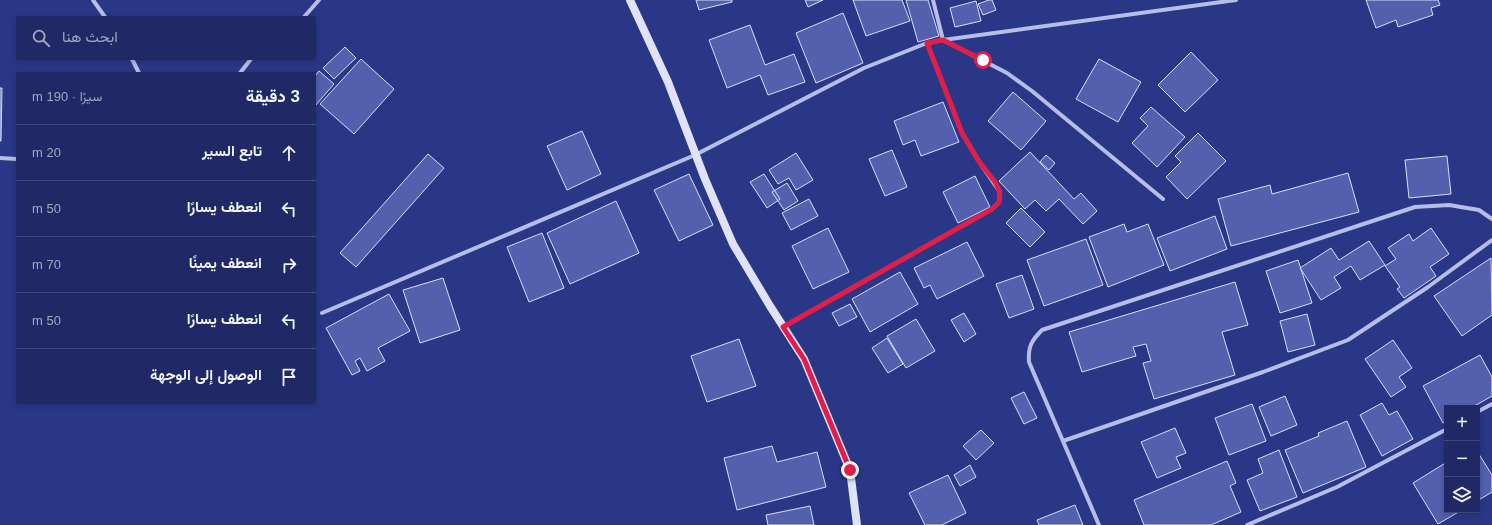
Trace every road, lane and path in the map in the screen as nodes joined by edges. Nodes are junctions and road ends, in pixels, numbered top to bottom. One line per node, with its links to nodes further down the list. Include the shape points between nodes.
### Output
1 (94, 0): 6 (street)
2 (319, 0): 7 (street)
3 (630, 0): 14 (street, via 668,82)
4 (933, 0): 8 (street)
5 (1236, 0): 8 (street)
6 (103, 16)
7 (305, 16)
8 (943, 40): 9 (street); 17 (street, via 1007,73 1032,91)
9 (927, 43): 14 (street, via 864,68); 21 (street, via 962,133 995,182 1000,192 999,202 992,209)
10 (132, 60): 12 (street)
11 (250, 60): 13 (street)
12 (138, 72)
13 (241, 72)
14 (696, 155): 20 (street); 21 (street, via 733,244)
15 (0, 158): 16 (street)
16 (16, 159)
17 (1162, 199)
18 (1492, 219): 25 (street, via 1479,210 1449,204 1415,207 1042,330 1033,339 1028,350 1028,362)
19 (1492, 240): 25 (street, via 1428,287 1348,340)
20 (322, 313)
21 (783, 327): 26 (street, via 804,359 850,470)
22 (1492, 404): 23 (street)
23 (1480, 410)
24 (1444, 432): 28 (street, via 1337,487)
25 (1063, 441): 27 (street)
26 (857, 525)
27 (1099, 525)
28 (1247, 525)

